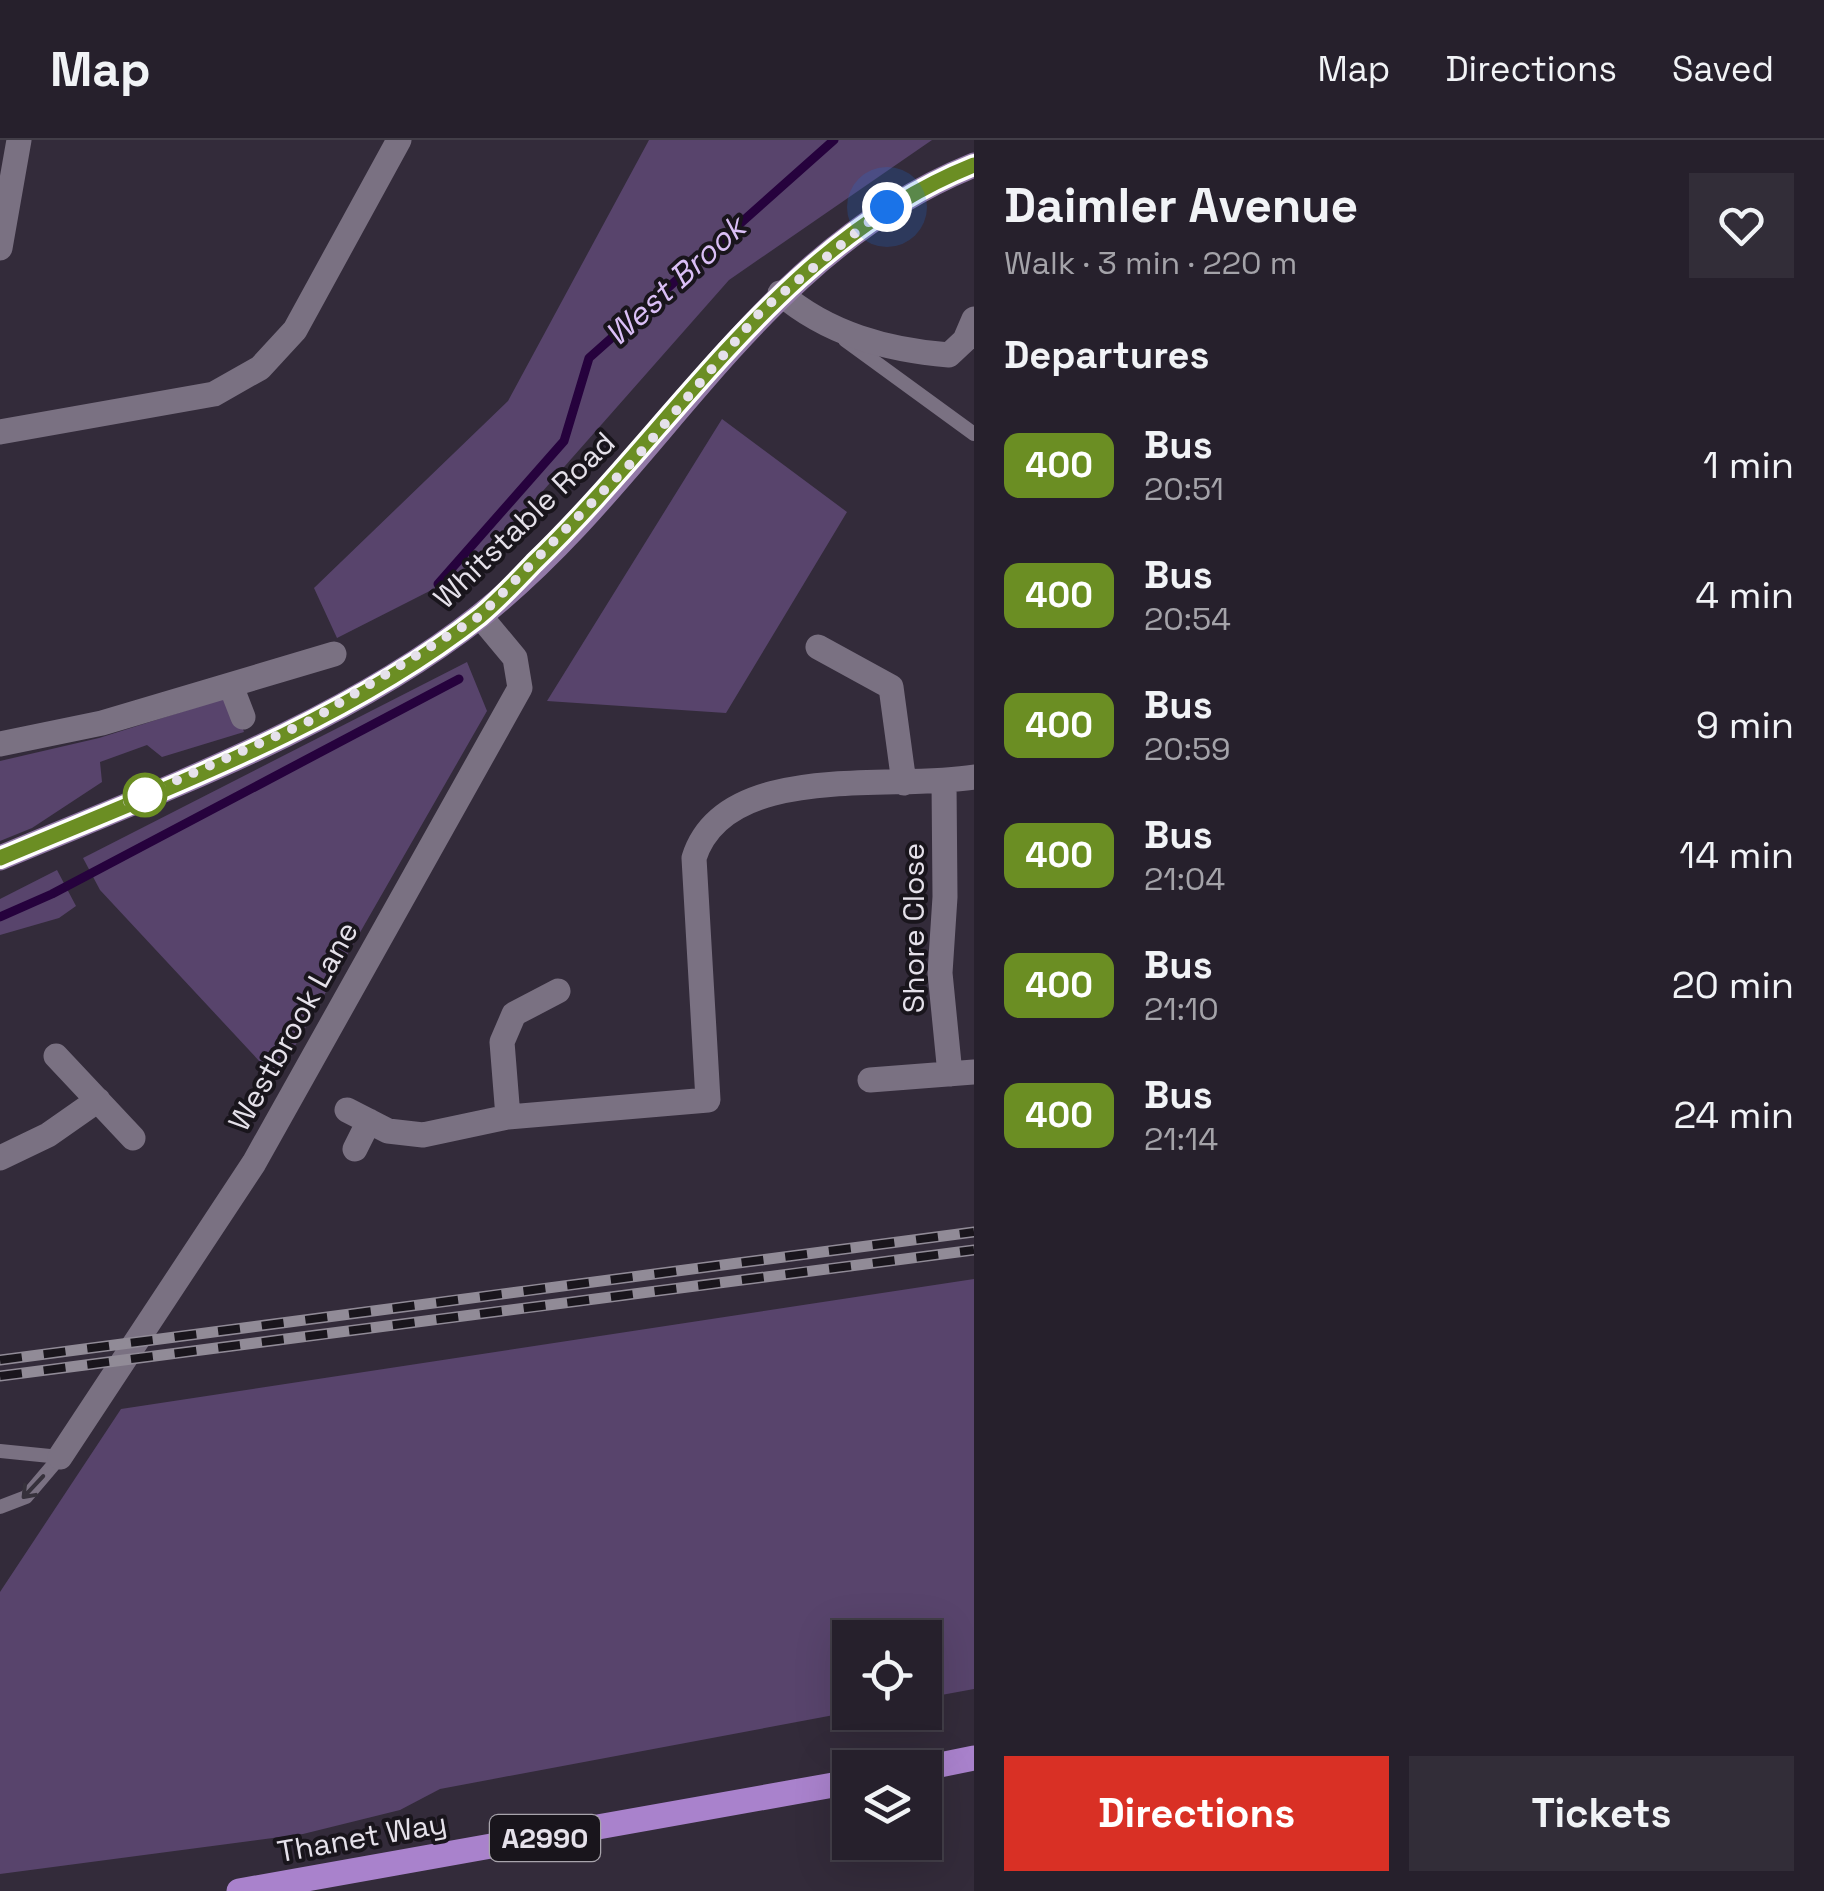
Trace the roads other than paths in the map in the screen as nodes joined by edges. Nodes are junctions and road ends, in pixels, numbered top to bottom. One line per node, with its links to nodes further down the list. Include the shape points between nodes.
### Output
1 (19, 140): 4 (street)
2 (398, 140): 8 (street, via 295,330 260,368 214,394)
3 (974, 165): 5 (main road, Whitstable Road, via 887,207)
4 (0, 248)
5 (780, 293): 7 (street); 10 (main road, Whitstable Road, via 622,473)
6 (974, 319): 7 (street, via 949,355 912,352)
7 (828, 328): 9 (lane)
8 (0, 432)
9 (974, 434)
10 (480, 616): 19 (main road, Whitstable Road, via 312,720); 30 (street, Westbrook Lane, via 515,658 520,688 254,1163)
11 (818, 647): 18 (street, via 891,686)
12 (334, 654): 13 (street)
13 (231, 686): 14 (street); 15 (street)
14 (243, 717)
15 (0, 744)
16 (974, 777): 17 (street)
17 (944, 782): 18 (street); 22 (street, Shore Close, via 940,973)
18 (904, 783): 25 (street, via 762,793 718,816 700,839 694,858 696,942 708,1100)
19 (0, 858)
20 (558, 991): 25 (street, via 514,1014 502,1042)
21 (56, 1056): 24 (street)
22 (962, 1073): 23 (street, Shore Close)
23 (870, 1080)
24 (98, 1100): 26 (street); 28 (street)
25 (508, 1116): 27 (street, via 422,1135 388,1131 358,1116)
26 (134, 1138)
27 (355, 1148)
28 (0, 1158)
29 (0, 1451): 30 (lane)
30 (60, 1456): 31 (lane, one-way to 31, via 26,1496)
31 (0, 1506)
32 (974, 1758): 33 (main road)
33 (942, 1765)
34 (832, 1785): 35 (main road, Thanet Way / A2990)
35 (240, 1891)

